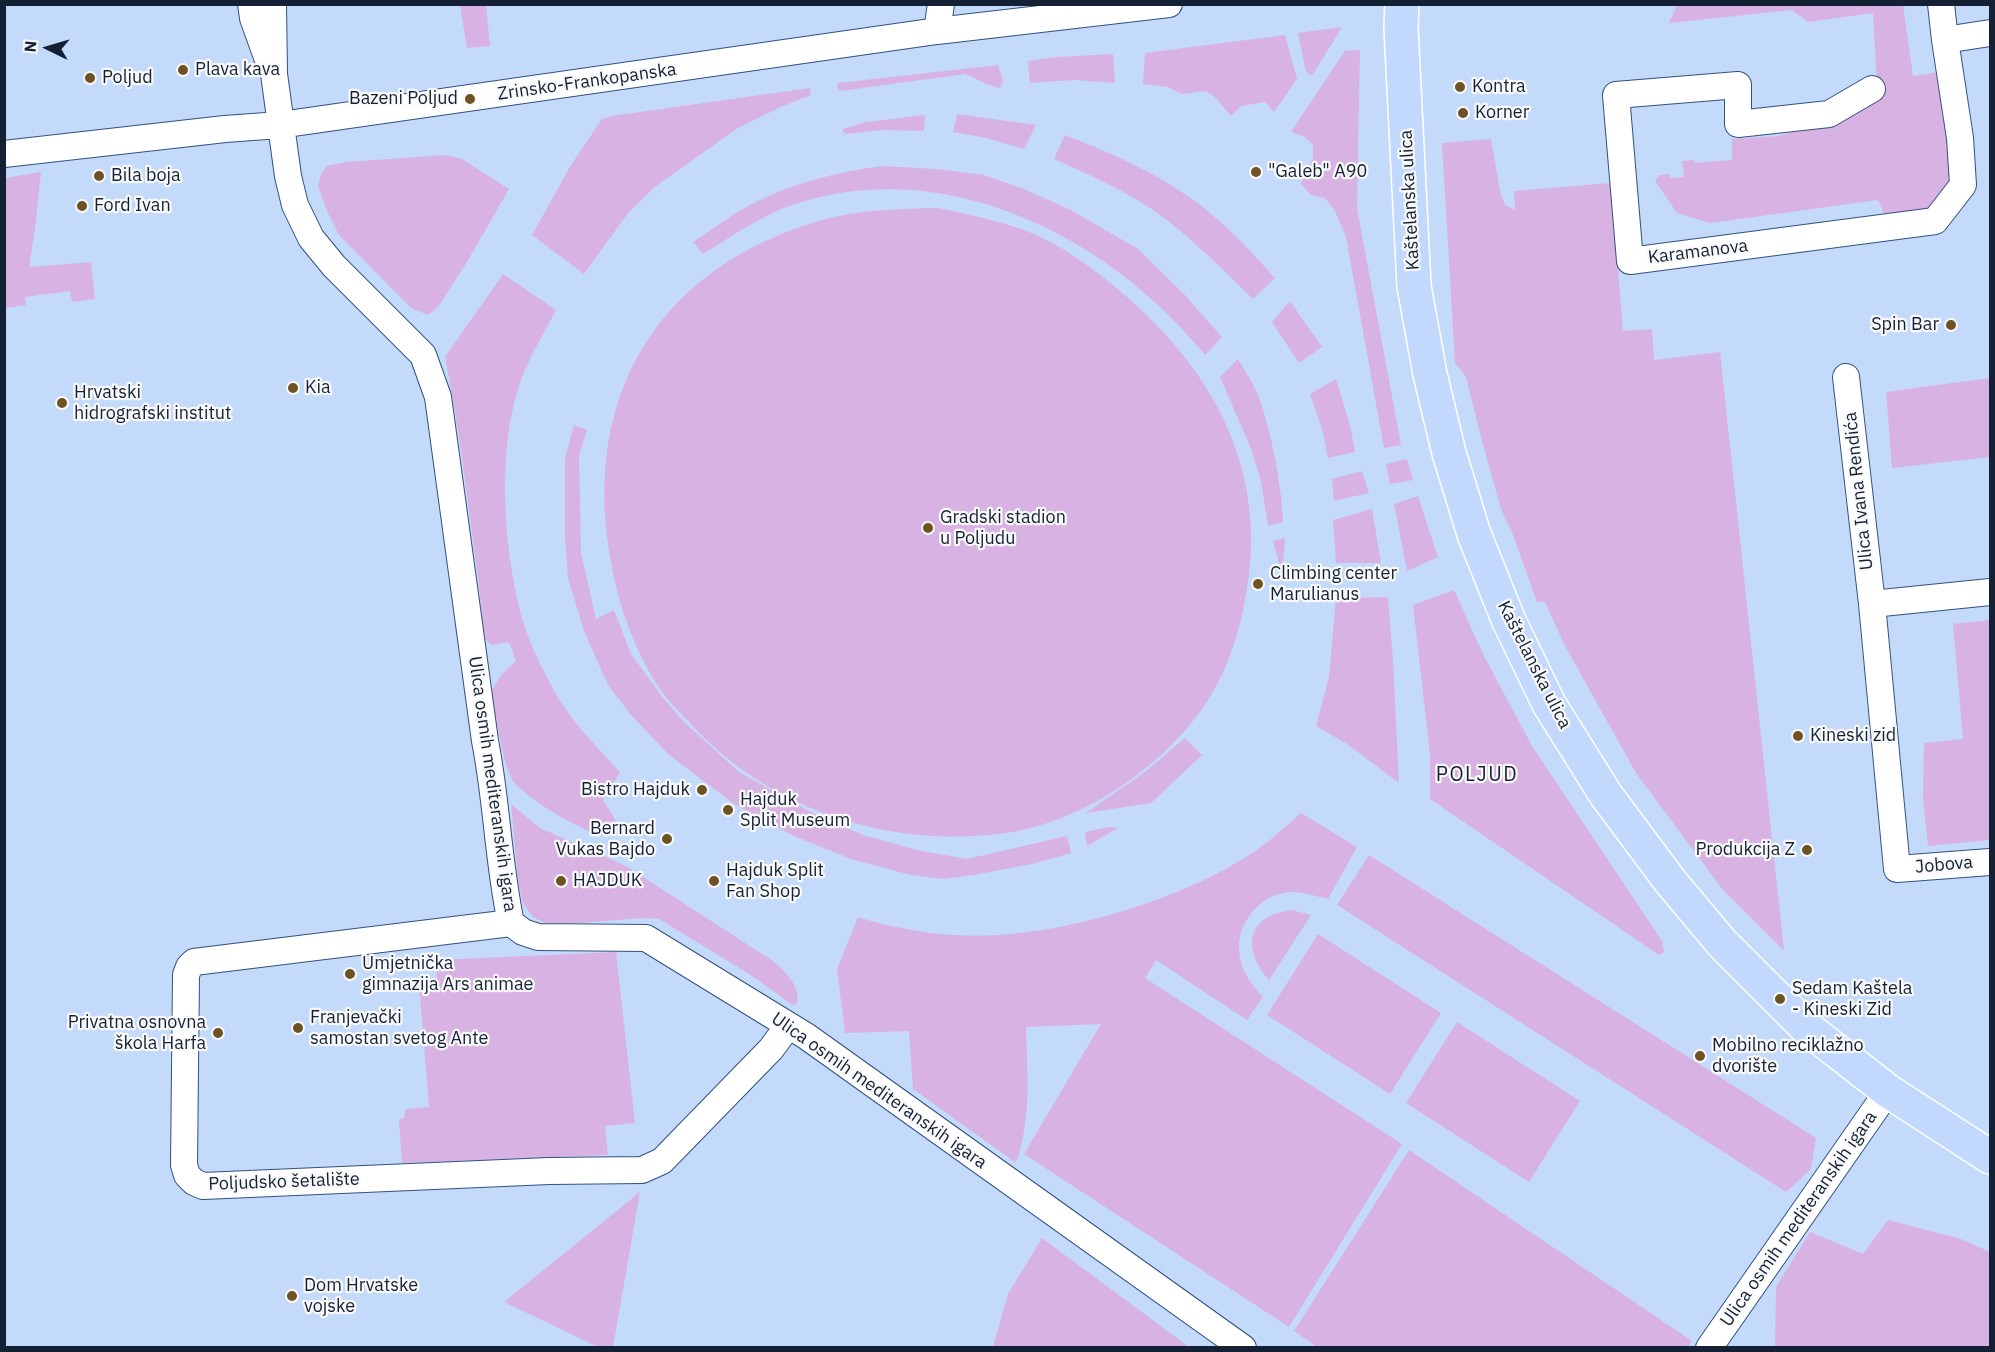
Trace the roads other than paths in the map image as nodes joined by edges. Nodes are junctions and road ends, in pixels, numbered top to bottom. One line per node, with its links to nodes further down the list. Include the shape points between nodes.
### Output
1 (251, 4): 10 (street)
2 (273, 4): 10 (street)
3 (941, 4): 7 (street)
4 (1169, 4): 7 (street, Zrinsko-Frankopanska)
5 (1402, 4): 21 (main road, Kaštelanska ulica, via 1414,286 1449,453 1474,534 1508,619 1549,704 1606,795 1670,881 1722,943 1807,1028)
6 (1941, 4): 9 (street)
7 (937, 31): 12 (street, Zrinsko-Frankopanska)
8 (1990, 33): 9 (street)
9 (1945, 40): 11 (street, Karamanova, via 1963,185 1935,221 1630,261 1616,95 1738,85 1738,124 1829,114)
10 (274, 74): 12 (street, Ulica osmih mediteranskih igara)
11 (1872, 89)
12 (280, 125): 13 (street, Zrinsko-Frankopanska); 19 (street, Ulica osmih mediteranskih igara, via 295,205 311,238 423,355 438,397)
13 (4, 154)
14 (1846, 377): 16 (street, Ulica Ivana Rendića)
15 (1990, 592): 16 (street)
16 (1872, 604): 18 (street, Ulica Ivana Rendića)
17 (1990, 862): 18 (street, Jobova)
18 (1897, 869)
19 (511, 923): 20 (street, Ulica osmih mediteranskih igara, via 538,937 646,938); 20 (street, Poljudsko šetalište, via 194,962 186,975 183,1125 187,1175 203,1186 642,1170 662,1161 771,1049)
20 (788, 1026): 23 (street, Ulica osmih mediteranskih igara)
21 (1888, 1091): 22 (main road, Kaštelanska ulica); 24 (street, Ulica osmih mediteranskih igara)
22 (1990, 1157)
23 (1244, 1347)
24 (1709, 1347)

